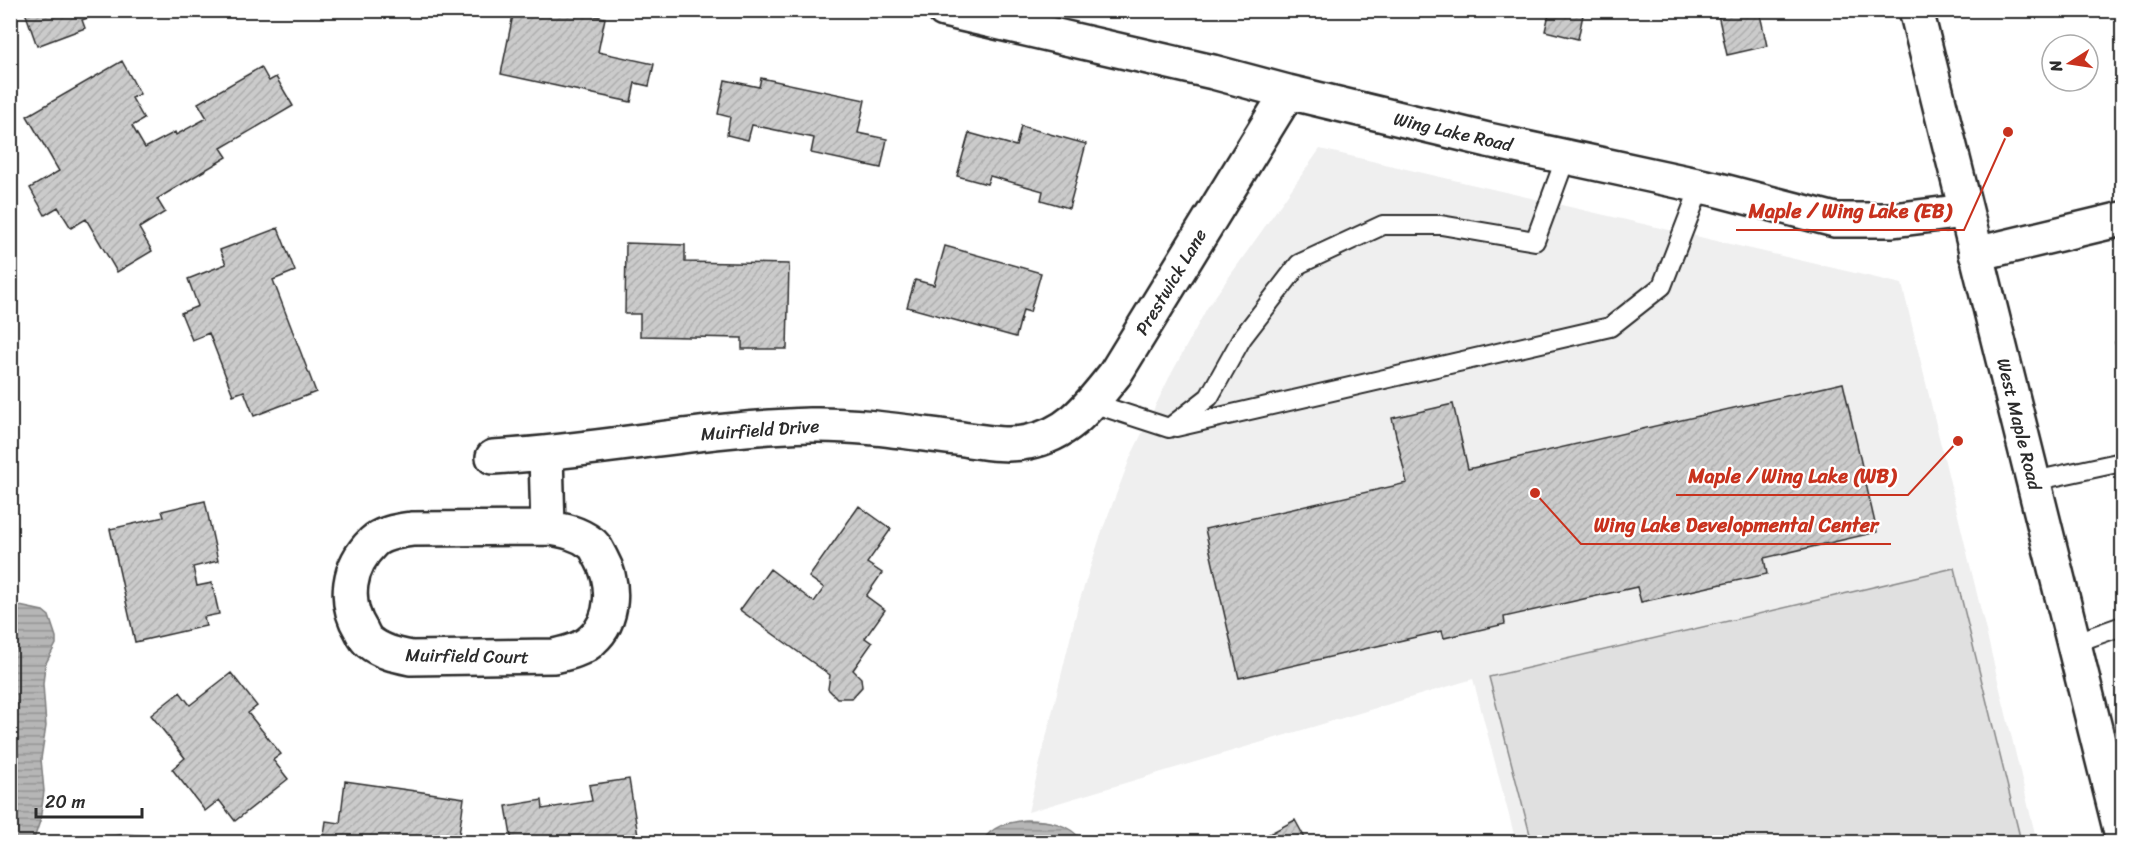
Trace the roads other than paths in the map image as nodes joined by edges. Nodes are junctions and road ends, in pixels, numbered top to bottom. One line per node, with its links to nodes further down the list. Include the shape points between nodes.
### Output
1 (944, 10): 3 (street, Wing Lake Road)
2 (1916, 10): 6 (street, West Maple Road)
3 (1287, 92): 4 (street, Wing Lake Road); 9 (street, Prestwick Lane, via 1115,374)
4 (1566, 157): 5 (street, Wing Lake Road); 10 (lane, via 1535,241 1441,225 1383,225 1299,264 1242,338 1209,398)
5 (1701, 185): 6 (street, Wing Lake Road, via 1835,220 1893,220); 10 (lane, via 1662,286 1610,327)
6 (1965, 212): 8 (street, West Maple Road)
7 (2122, 219): 8 (street)
8 (1976, 254): 15 (street, West Maple Road)
9 (1092, 403): 10 (lane); 11 (street, Prestwick Lane, via 1068,426)
10 (1168, 428)
11 (1027, 442): 12 (street, Muirfield Drive, via 998,443 810,425)
12 (546, 454): 13 (street, Muirfield Drive); 16 (street)
13 (493, 457)
14 (2122, 462): 15 (lane)
15 (2034, 481): 18 (street, West Maple Road)
16 (548, 528): 16 (street, Muirfield Court, via 412,529 374,540 355,565 349,594 354,620 367,641 389,654 411,658 554,656 574,651 592,641 604,627 611,585 593,544 572,531)
17 (2122, 626): 18 (lane)
18 (2074, 643): 19 (street, West Maple Road)
19 (2122, 837)

